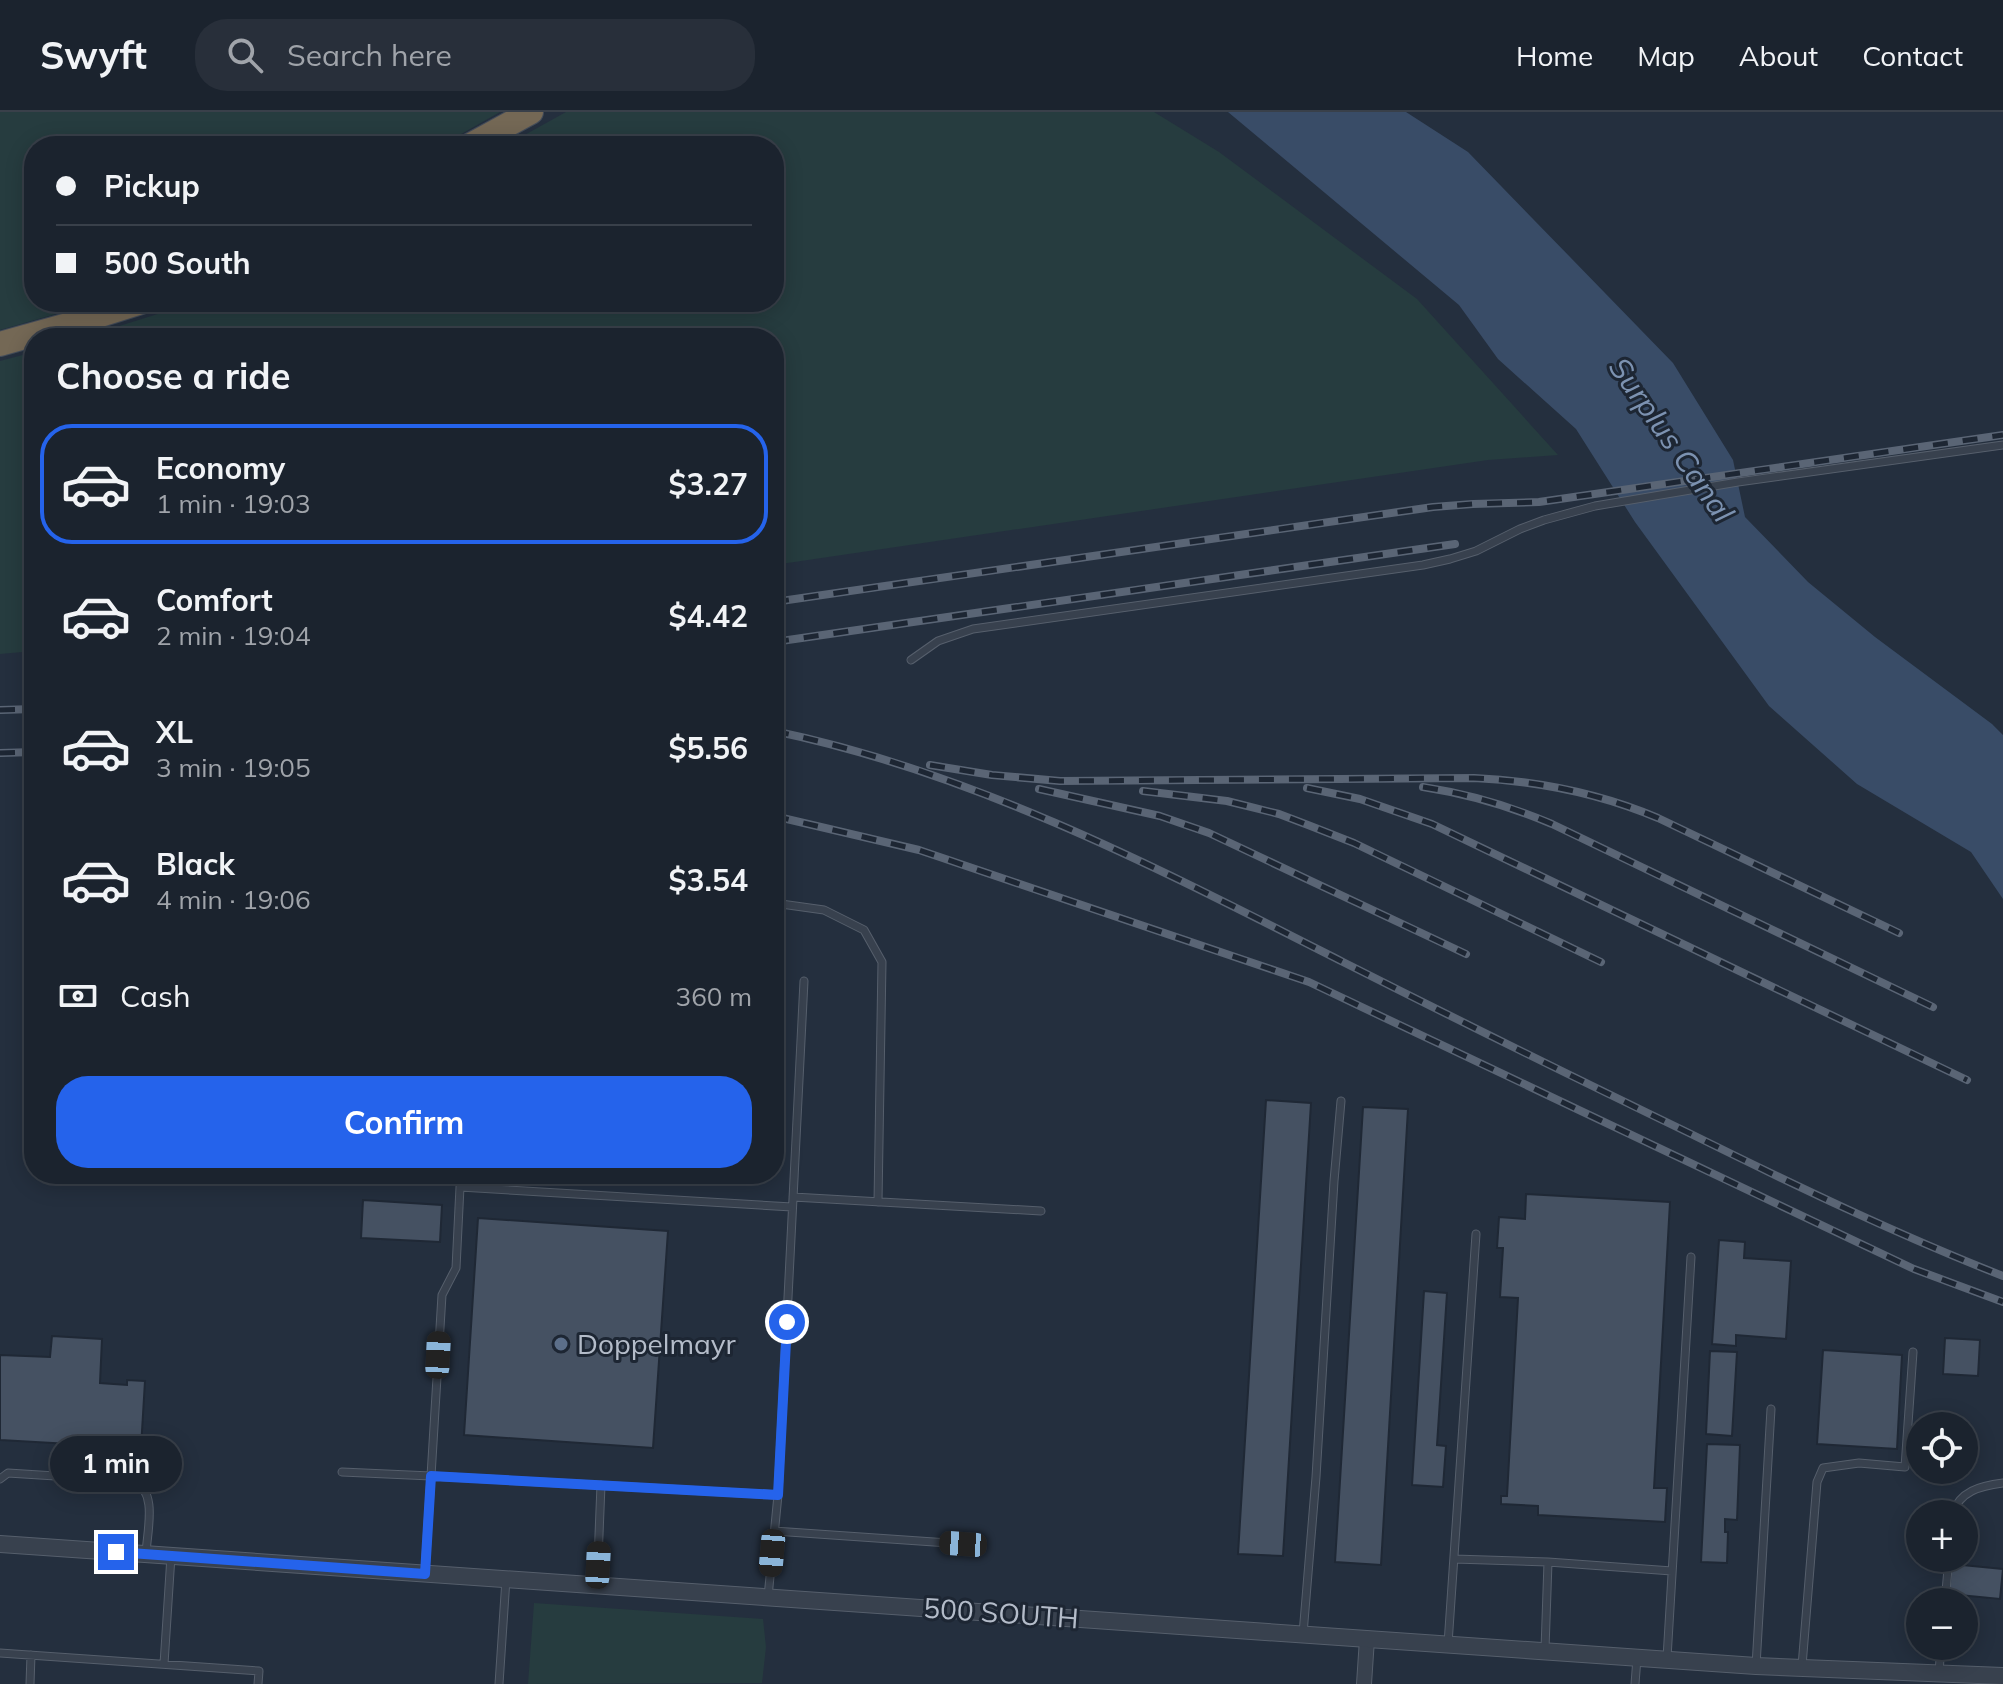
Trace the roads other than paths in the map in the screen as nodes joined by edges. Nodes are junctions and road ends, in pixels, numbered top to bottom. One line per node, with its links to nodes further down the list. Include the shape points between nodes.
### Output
1 (531, 112): 2 (highway)
2 (487, 136)
3 (110, 312): 4 (highway)
4 (60, 328)
5 (24, 338): 6 (highway)
6 (0, 344)
7 (2003, 445): 8 (lane, via 1621,501 1544,520 1450,559 973,629 938,641)
8 (911, 660)
9 (784, 904): 15 (lane, via 824,910 864,930 882,962)
10 (804, 981): 14 (lane)
11 (1341, 1101): 41 (lane)
12 (460, 1184): 13 (lane)
13 (460, 1187): 16 (lane); 23 (lane, via 456,1268 442,1295)
14 (793, 1197): 15 (lane); 16 (lane)
15 (878, 1202): 17 (lane)
16 (792, 1207): 27 (lane)
17 (1041, 1211)
18 (1476, 1234): 34 (lane)
19 (1691, 1257): 36 (lane)
20 (1913, 1352): 51 (lane, via 1905,1467 1859,1463 1823,1468 1817,1482)
21 (1771, 1409): 50 (lane)
22 (342, 1472): 23 (lane)
23 (431, 1476): 26 (lane); 37 (lane)
24 (0, 1479): 32 (lane, via 8,1473 143,1485 149,1499)
25 (2003, 1483): 28 (lane, via 1986,1485)
26 (601, 1485): 27 (lane); 39 (lane)
27 (778, 1495): 29 (lane)
28 (1960, 1500)
29 (774, 1531): 31 (lane); 40 (lane)
30 (0, 1544): 32 (street, 500 SOUTH)
31 (963, 1544)
32 (146, 1554): 33 (street, 500 SOUTH)
33 (171, 1556): 37 (street, 500 SOUTH); 49 (lane)
34 (1454, 1559): 35 (lane); 43 (lane)
35 (1548, 1562): 36 (lane); 44 (lane)
36 (1672, 1571): 48 (lane)
37 (425, 1574): 38 (street, 500 SOUTH)
38 (506, 1579): 39 (street, 500 SOUTH); 56 (lane)
39 (597, 1585): 40 (street, 500 SOUTH)
40 (768, 1597): 41 (street, 500 SOUTH)
41 (1303, 1634): 42 (street, 500 SOUTH)
42 (1367, 1639): 43 (street, 500 SOUTH); 57 (street)
43 (1448, 1644): 44 (street, 500 SOUTH)
44 (1545, 1651): 47 (street, 500 SOUTH)
45 (0, 1653): 46 (lane)
46 (31, 1655): 49 (lane); 54 (lane)
47 (1637, 1658): 48 (street, 500 SOUTH); 58 (lane)
48 (1666, 1660): 50 (street, 500 SOUTH)
49 (164, 1664): 55 (lane, via 259,1671)
50 (1756, 1666): 51 (street, 500 SOUTH)
51 (1802, 1669): 53 (street, 500 SOUTH)
52 (2003, 1676): 53 (street, 500 SOUTH)
53 (1947, 1677)
54 (30, 1684)
55 (258, 1684)
56 (499, 1684)
57 (1364, 1684)
58 (1635, 1684)

